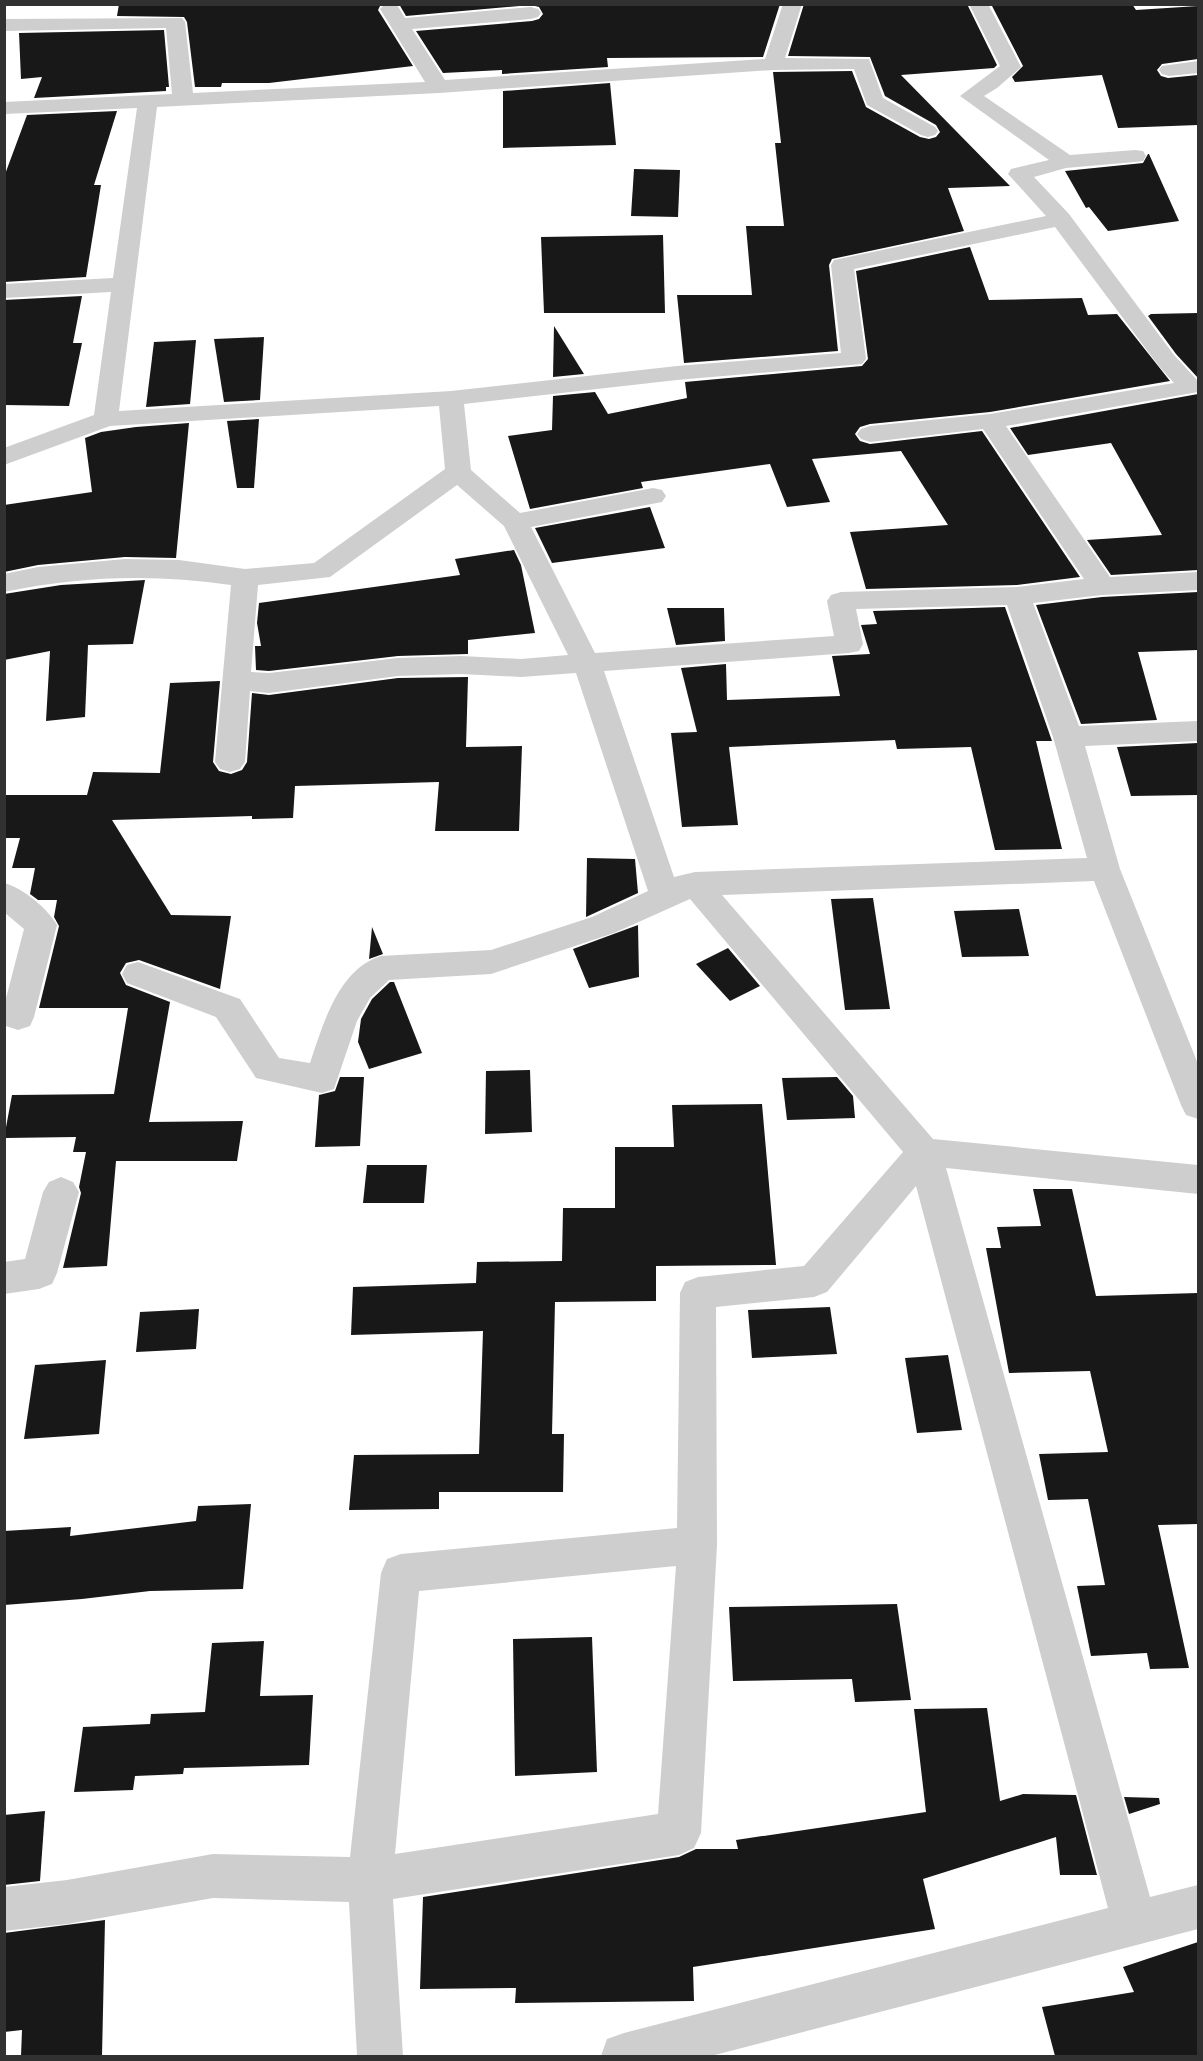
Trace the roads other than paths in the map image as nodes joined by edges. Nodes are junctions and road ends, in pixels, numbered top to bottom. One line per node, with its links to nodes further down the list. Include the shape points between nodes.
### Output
1 (387, 4): 5 (street)
2 (793, 4): 7 (street)
3 (978, 4): 16 (street, via 1011,67 970,96)
4 (531, 13): 5 (street)
5 (398, 24): 10 (street)
6 (4, 25): 11 (street, via 175,22)
7 (773, 64): 10 (street); 14 (street, via 862,63 874,101)
8 (1198, 67): 9 (street)
9 (1169, 70)
10 (439, 87): 11 (street)
11 (183, 99): 12 (street)
12 (148, 100): 13 (street); 18 (street)
13 (4, 108)
14 (927, 131)
15 (1135, 156): 16 (street)
16 (1066, 162): 17 (street, via 1019,174)
17 (1062, 219): 21 (street); 22 (street, via 842,265 854,359)
18 (123, 284): 19 (street); 23 (street)
19 (4, 291)
20 (1198, 357): 21 (street)
21 (1166, 360): 24 (street, via 1191,387)
22 (451, 398): 23 (street); 27 (street)
23 (106, 419): 26 (street)
24 (990, 421): 25 (street); 33 (street)
25 (870, 434)
26 (4, 457)
27 (458, 472): 29 (street); 30 (street, via 321,571)
28 (653, 496): 29 (street)
29 (515, 522): 35 (street)
30 (245, 578): 32 (street, via 179,569 125,568); 36 (street)
31 (1198, 581): 33 (street)
32 (4, 583)
33 (1102, 586): 34 (street)
34 (1017, 596): 35 (street, via 841,601 849,644); 38 (street)
35 (587, 664): 36 (street, via 398,668 269,683); 41 (street, via 662,888)
36 (236, 681): 39 (street)
37 (1198, 731): 38 (street)
38 (1068, 737): 40 (street)
39 (230, 762)
40 (1105, 869): 41 (street); 45 (street)
41 (688, 886): 43 (street, via 603,925 491,962 381,968 359,989 341,1019 322,1079 268,1070 228,1008); 46 (street)
42 (4, 894): 44 (street, via 41,925)
43 (138, 974)
44 (18, 1017)
45 (1198, 1105)
46 (924, 1152): 47 (street); 50 (street, via 814,1281 698,1293); 54 (street)
47 (1198, 1179)
48 (61, 1192): 49 (street, via 39,1273)
49 (4, 1278)
50 (697, 1545): 51 (street, via 679,1833); 51 (street, via 401,1573)
51 (370, 1880): 53 (street, via 213,1876); 55 (street)
52 (1198, 1907): 54 (street)
53 (4, 1909)
54 (1135, 1925): 56 (street)
55 (380, 2056)
56 (624, 2056)

